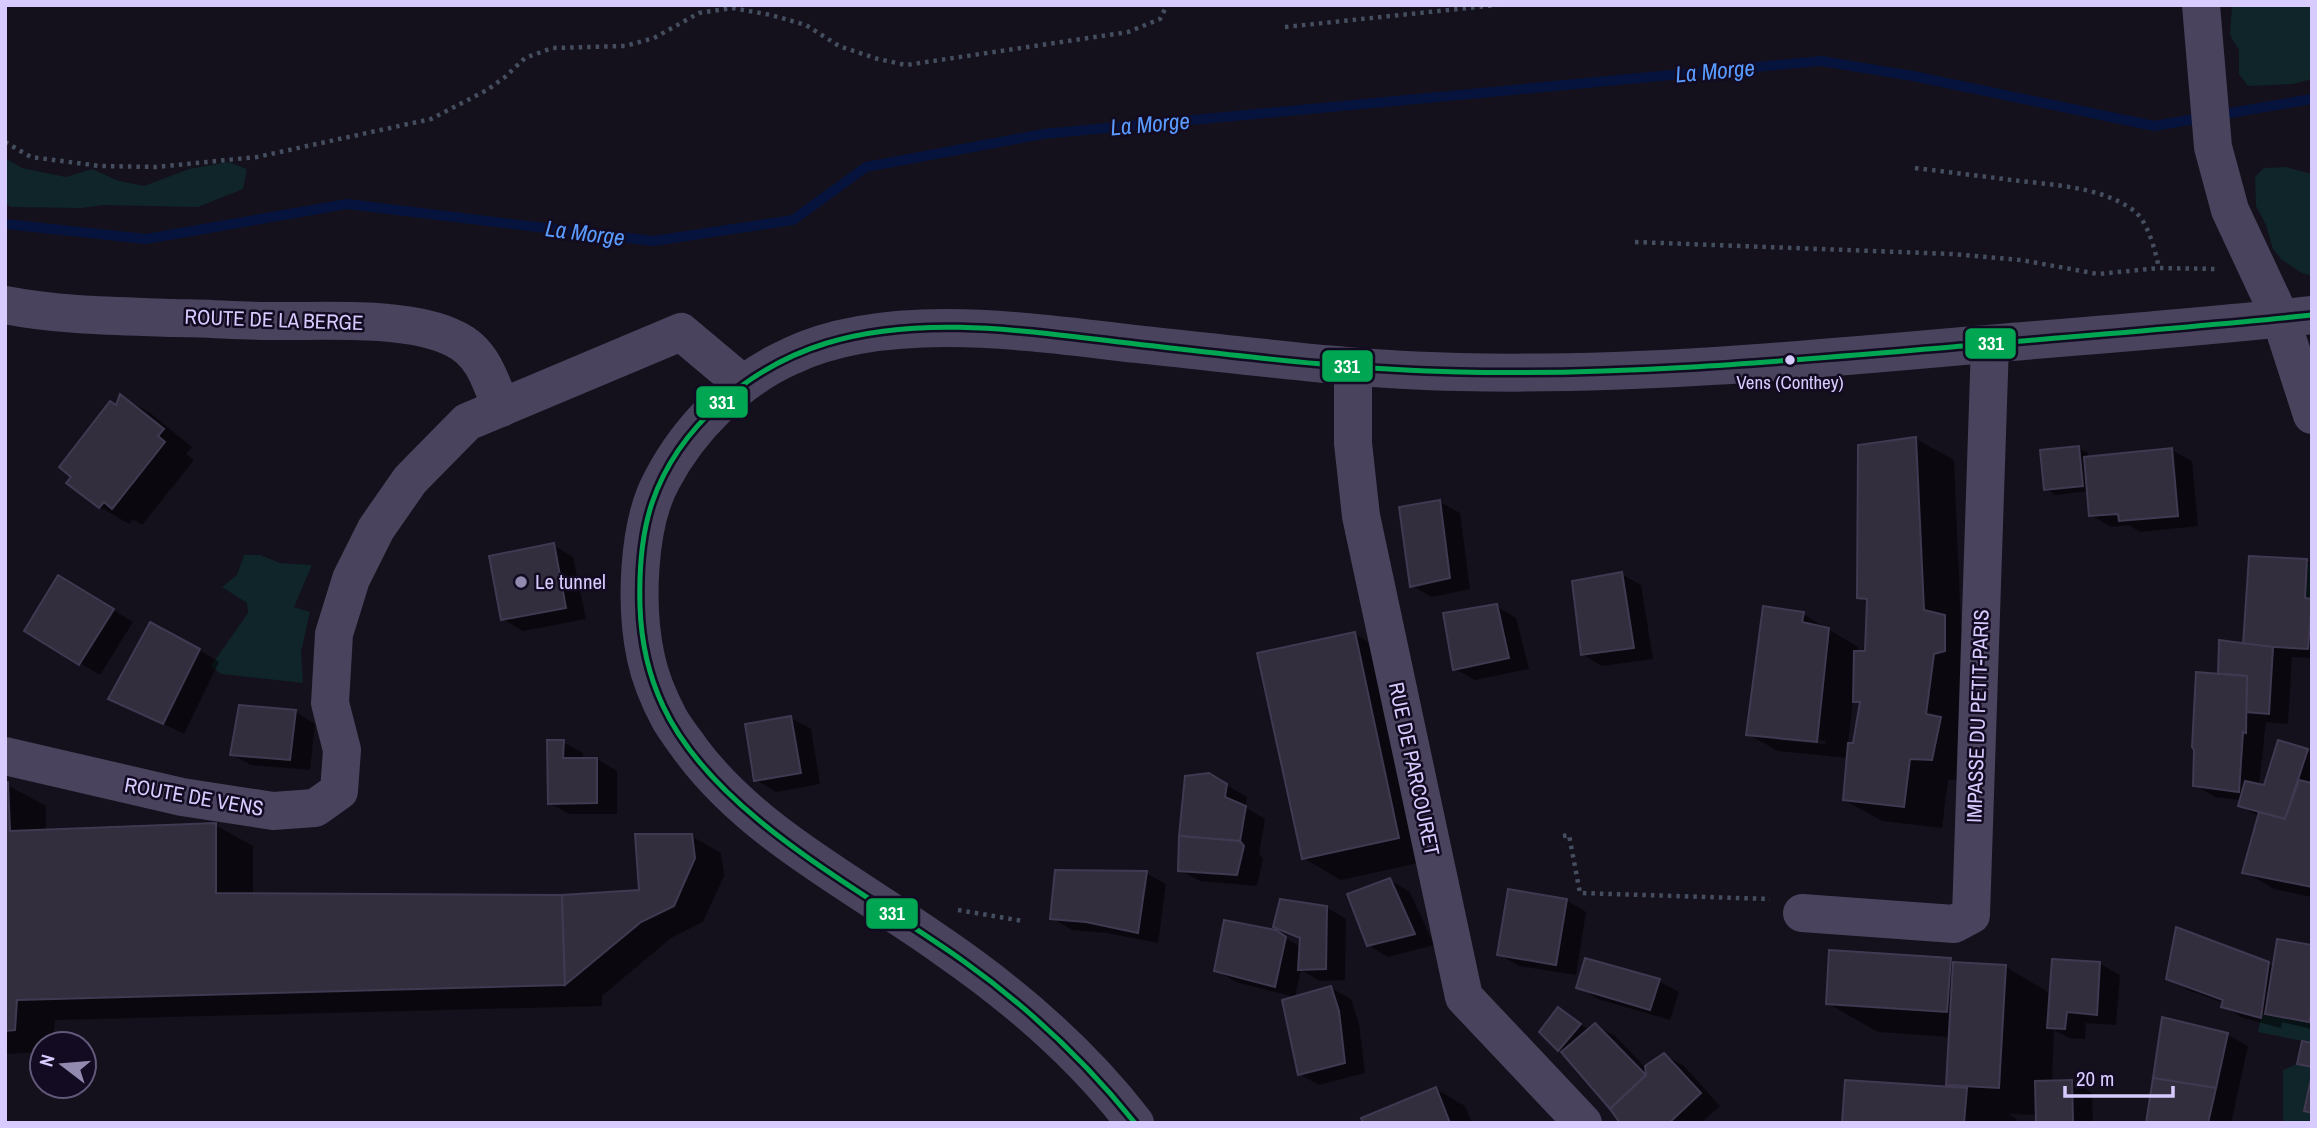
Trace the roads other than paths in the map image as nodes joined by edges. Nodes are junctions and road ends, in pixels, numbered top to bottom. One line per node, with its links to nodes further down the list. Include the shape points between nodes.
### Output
1 (2202, 5): 3 (street, via 2213,147 2230,210 2259,275)
2 (5, 306): 7 (street, ROUTE DE LA BERGE, via 88,316 328,321 435,331 457,339 474,353 486,368)
3 (2296, 317): 4 (street); 8 (street)
4 (1990, 344): 5 (street, via 1685,369 1459,372); 10 (street, IMPASSE DU PETIT-PARIS, via 1971,915 1954,925)
5 (1353, 368): 6 (street, via 1049,334 937,328 887,330 836,340 791,356); 12 (street, RUE DE PARCOURET, via 1353,443 1361,516 1464,997)
6 (743, 384): 7 (street, via 681,332); 11 (street, via 685,444 659,485 645,534 639,591 646,659 670,721 711,777 748,812 993,982 1057,1037)
7 (501, 408): 9 (street, ROUTE DE VENS, via 467,422 403,490 376,529 351,579 334,634 330,703 342,750 339,791 315,807 273,811 182,797)
8 (2312, 415)
9 (5, 756)
10 (1802, 913)
11 (1135, 1123)
12 (1583, 1123)

